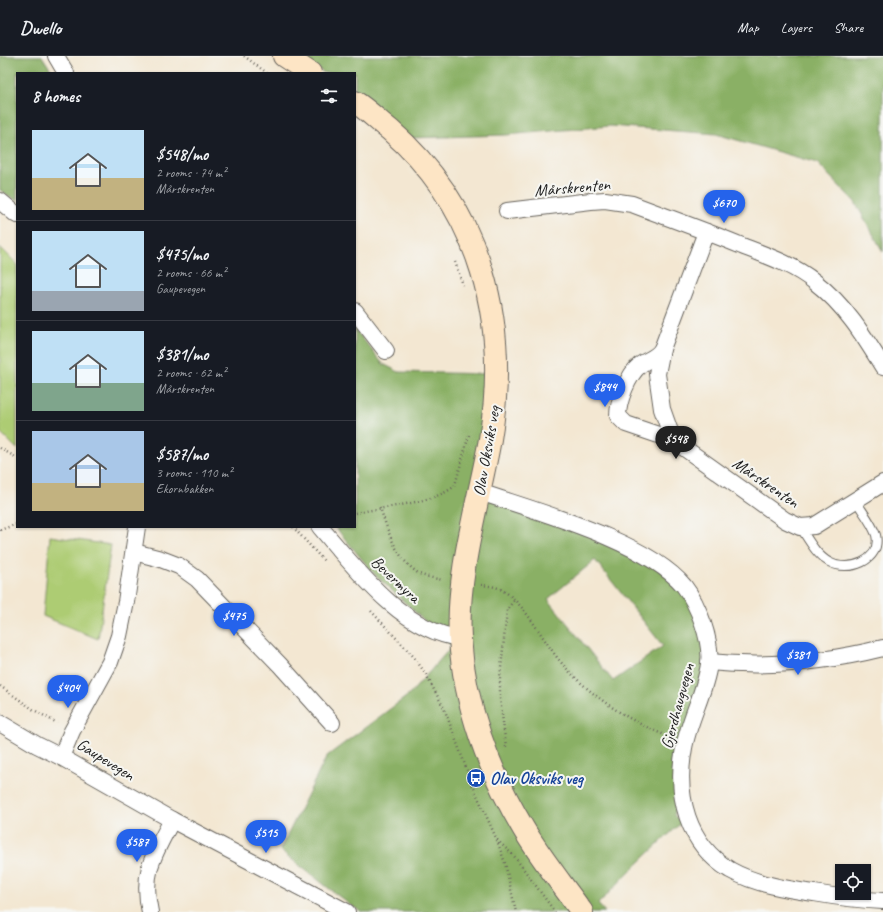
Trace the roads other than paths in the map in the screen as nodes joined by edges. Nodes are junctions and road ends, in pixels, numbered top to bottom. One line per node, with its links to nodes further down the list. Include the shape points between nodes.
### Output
1 (56, 56): 3 (street)
2 (284, 56): 4 (street)
3 (65, 72)
4 (308, 72)
5 (356, 103): 16 (street, Olav Oksviks veg, via 406,145 436,179 462,222 482,269 492,309 497,367 495,405)
6 (0, 201): 8 (street)
7 (507, 211): 9 (street, Mårskrenten, via 591,201 619,202 632,204)
8 (16, 214)
9 (706, 232): 11 (street, Mårskrenten); 13 (street, Mårskrenten, via 789,265 816,283 853,321)
10 (356, 312): 12 (street)
11 (662, 349): 14 (street, Mårskrenten, via 657,374 662,409); 14 (street, Mårskrenten, via 634,371 618,416 626,424)
12 (386, 351)
13 (883, 367)
14 (673, 440): 18 (street, Mårskrenten, via 785,520)
15 (883, 483): 17 (street, Mårskrenten)
16 (480, 492): 22 (street, Olav Oksviks veg, via 460,601); 24 (street, Gjerdhaugvegen, via 607,537 660,563 673,574 692,599 704,629)
17 (856, 500): 18 (street, Mårskrenten, via 820,524); 18 (lane, via 876,536 873,553 859,564 850,567 829,563 819,554)
18 (800, 527)
19 (137, 528): 21 (street, Gaupevegen)
20 (321, 528): 22 (street, Bevermyra, via 372,586 394,606 423,627)
21 (134, 552): 26 (street, via 179,566 197,579); 27 (street, Gaupevegen, via 119,636 110,662 72,731)
22 (460, 638): 32 (street, Olav Oksviks veg, via 474,715 490,761 522,828)
23 (883, 648): 24 (street, via 778,664)
24 (709, 662): 29 (street, Gjerdhaugvegen, via 684,746 681,769 684,808 700,844 730,869 764,883 835,896)
25 (0, 722): 27 (street)
26 (332, 723)
27 (61, 757): 28 (street, Gaupevegen)
28 (172, 820): 30 (street, via 147,876); 31 (street, Gaupevegen)
29 (883, 901)
30 (150, 912)
31 (347, 912)
32 (582, 912)

